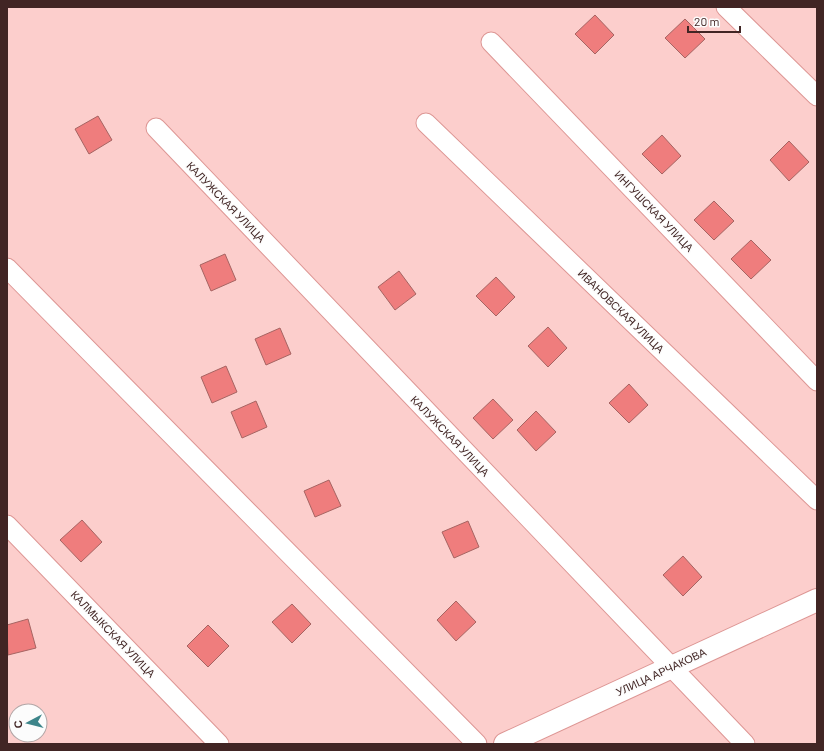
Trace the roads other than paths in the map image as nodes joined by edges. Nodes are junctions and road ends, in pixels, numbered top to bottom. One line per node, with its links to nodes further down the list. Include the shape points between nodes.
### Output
1 (726, 7): 3 (street)
2 (491, 42): 7 (street, ИНГУШСКАЯ УЛИЦА)
3 (817, 96)
4 (426, 123): 8 (street, ИВАНОВСКАЯ УЛИЦА)
5 (156, 128): 11 (street, КАЛУЖСКАЯ УЛИЦА)
6 (7, 268): 13 (street)
7 (817, 381)
8 (817, 500)
9 (7, 525): 12 (street, КАЛМЫКСКАЯ УЛИЦА)
10 (817, 600): 11 (street, УЛИЦА АРЧАКОВА)
11 (671, 667): 14 (street, УЛИЦА АРЧАКОВА); 15 (street, КАЛУЖСКАЯ УЛИЦА)
12 (219, 744)
13 (477, 744)
14 (505, 744)
15 (745, 744)

